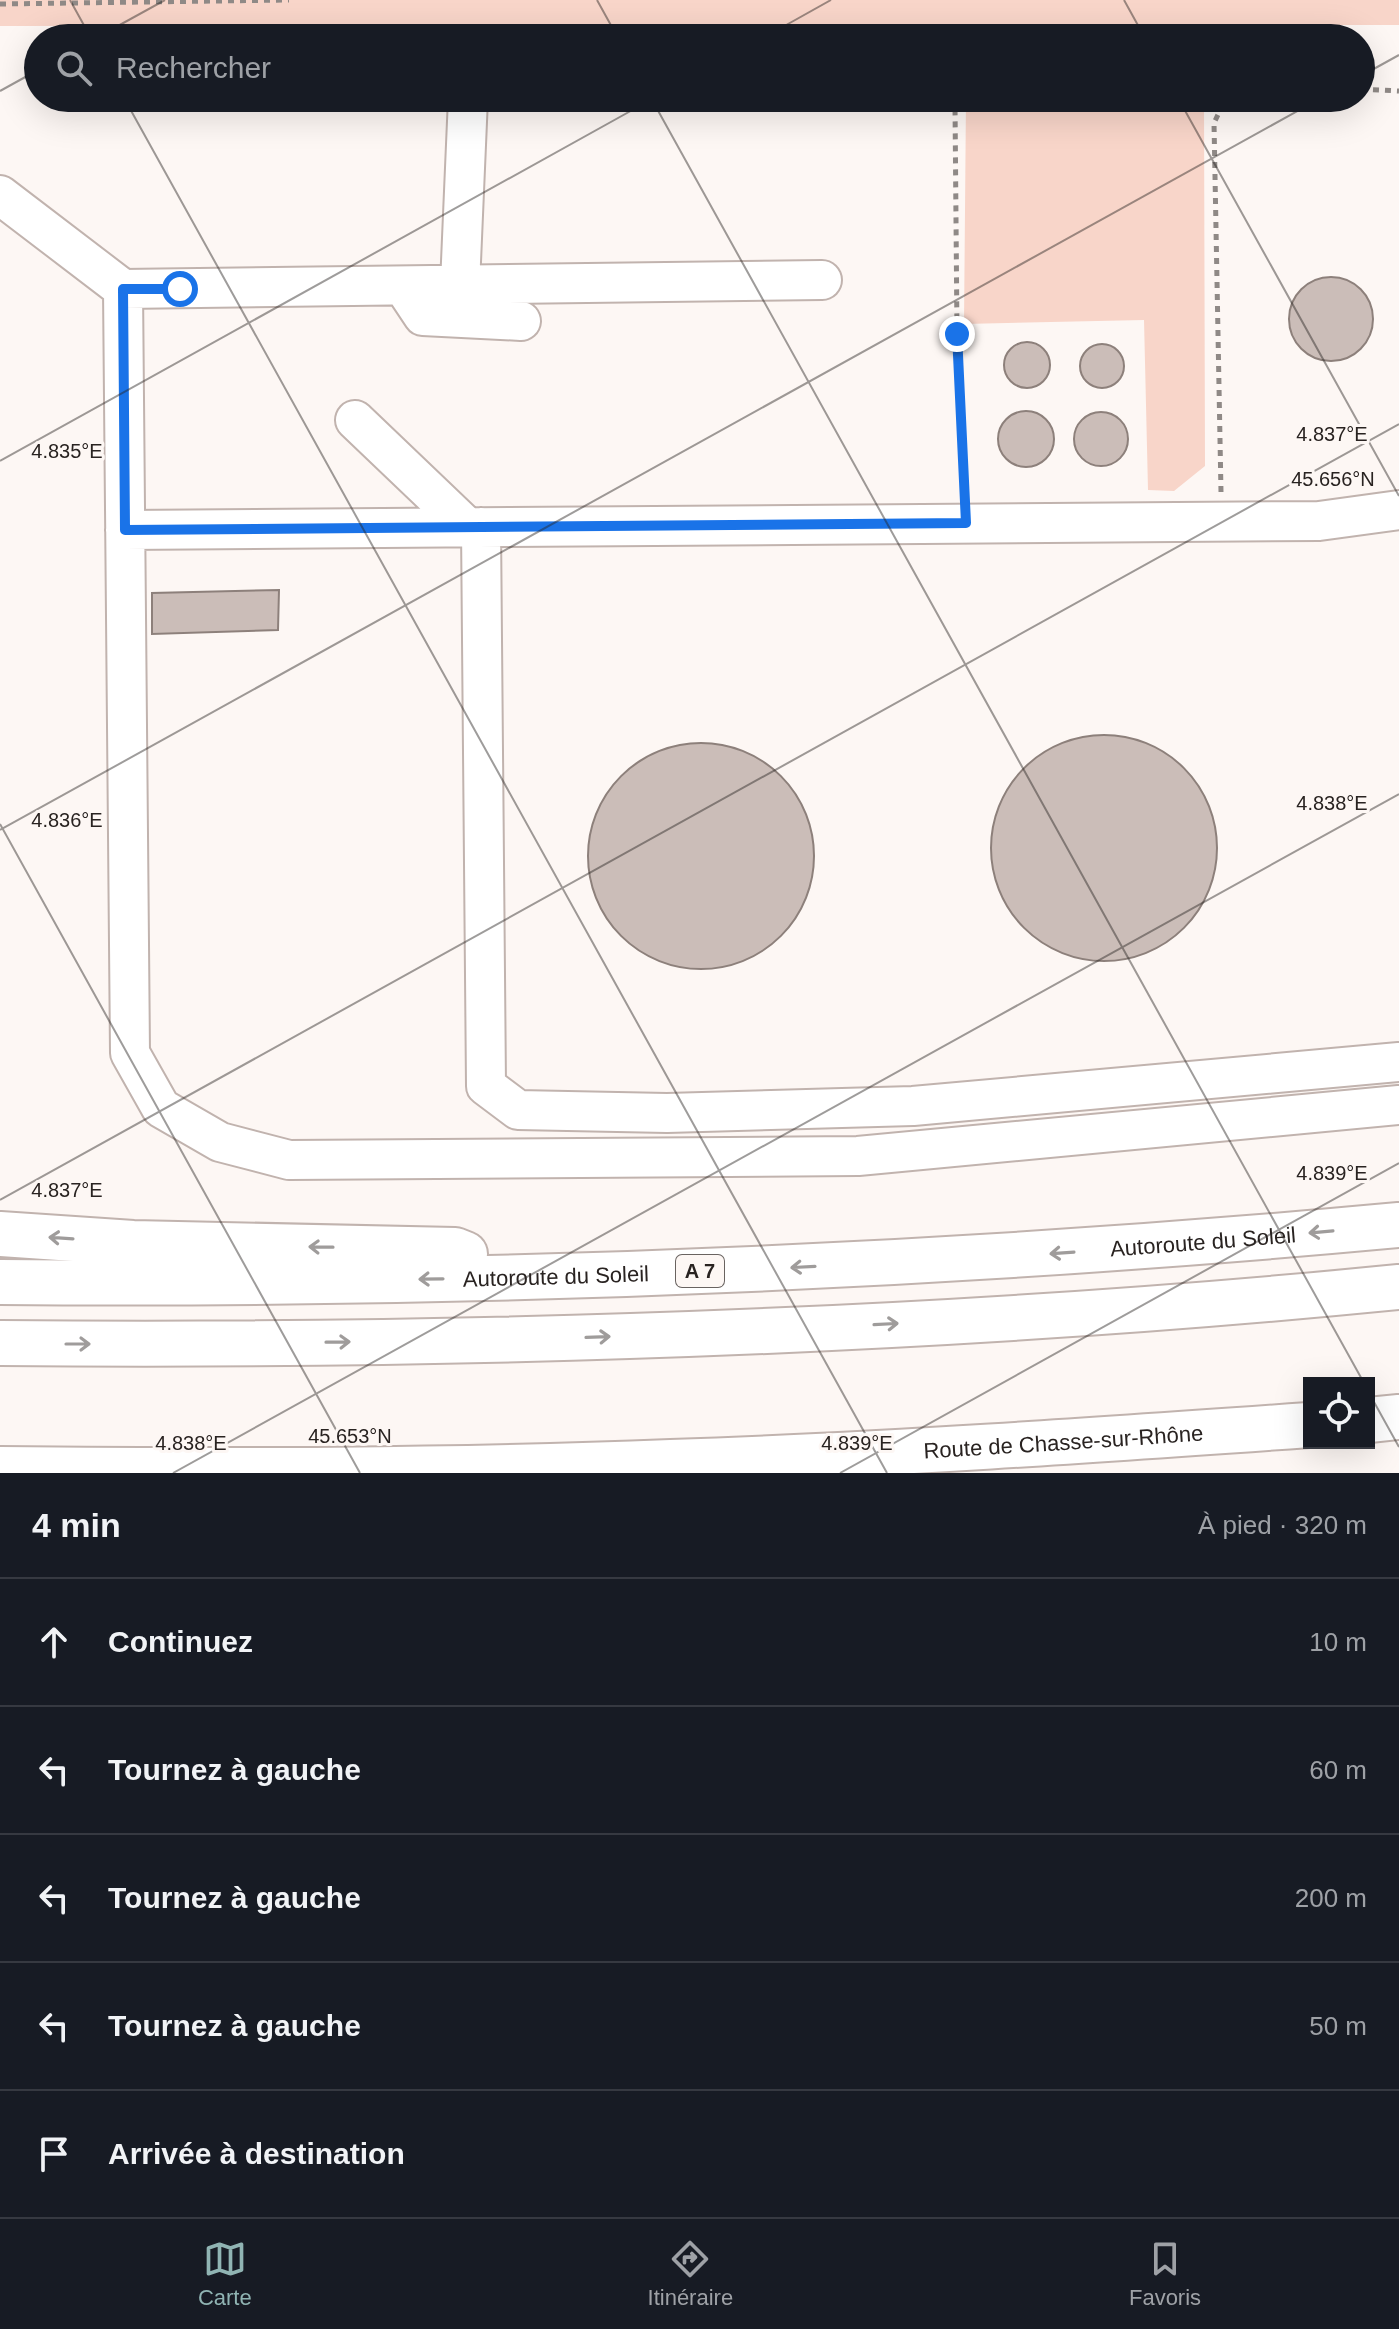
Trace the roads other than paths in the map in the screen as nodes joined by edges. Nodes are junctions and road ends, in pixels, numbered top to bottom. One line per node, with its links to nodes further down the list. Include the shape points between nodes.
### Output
1 (467, 112): 4 (street)
2 (0, 195): 6 (street)
3 (822, 280): 4 (street)
4 (460, 285): 5 (street)
5 (403, 286): 6 (street); 7 (street, via 423,316)
6 (123, 289): 11 (street)
7 (521, 321)
8 (355, 420): 10 (street)
9 (1399, 510): 10 (street, via 1319,521)
10 (474, 527): 11 (street); 12 (street, via 486,1086 518,1110 667,1113 913,1106)
11 (125, 530): 13 (street, via 130,1053 161,1108 220,1142 289,1160 858,1156)
12 (1399, 1062)
13 (1399, 1105)
14 (1399, 1225): 16 (main road, Autoroute du Soleil / A 7, one-way to 16, via 1046,1254)
15 (0, 1234): 16 (main road, one-way to 15, via 455,1250 133,1243)
16 (527, 1277): 17 (main road, Autoroute du Soleil / A 7, one-way to 17)
17 (0, 1282)
18 (1399, 1287): 19 (main road, one-way to 18, via 538,1339 729,1332)
19 (0, 1343)
20 (1399, 1417): 21 (main road)
21 (1375, 1419)
22 (1303, 1425): 23 (main road, Route de Chasse-sur-Rhône, via 673,1462)
23 (0, 1469)

